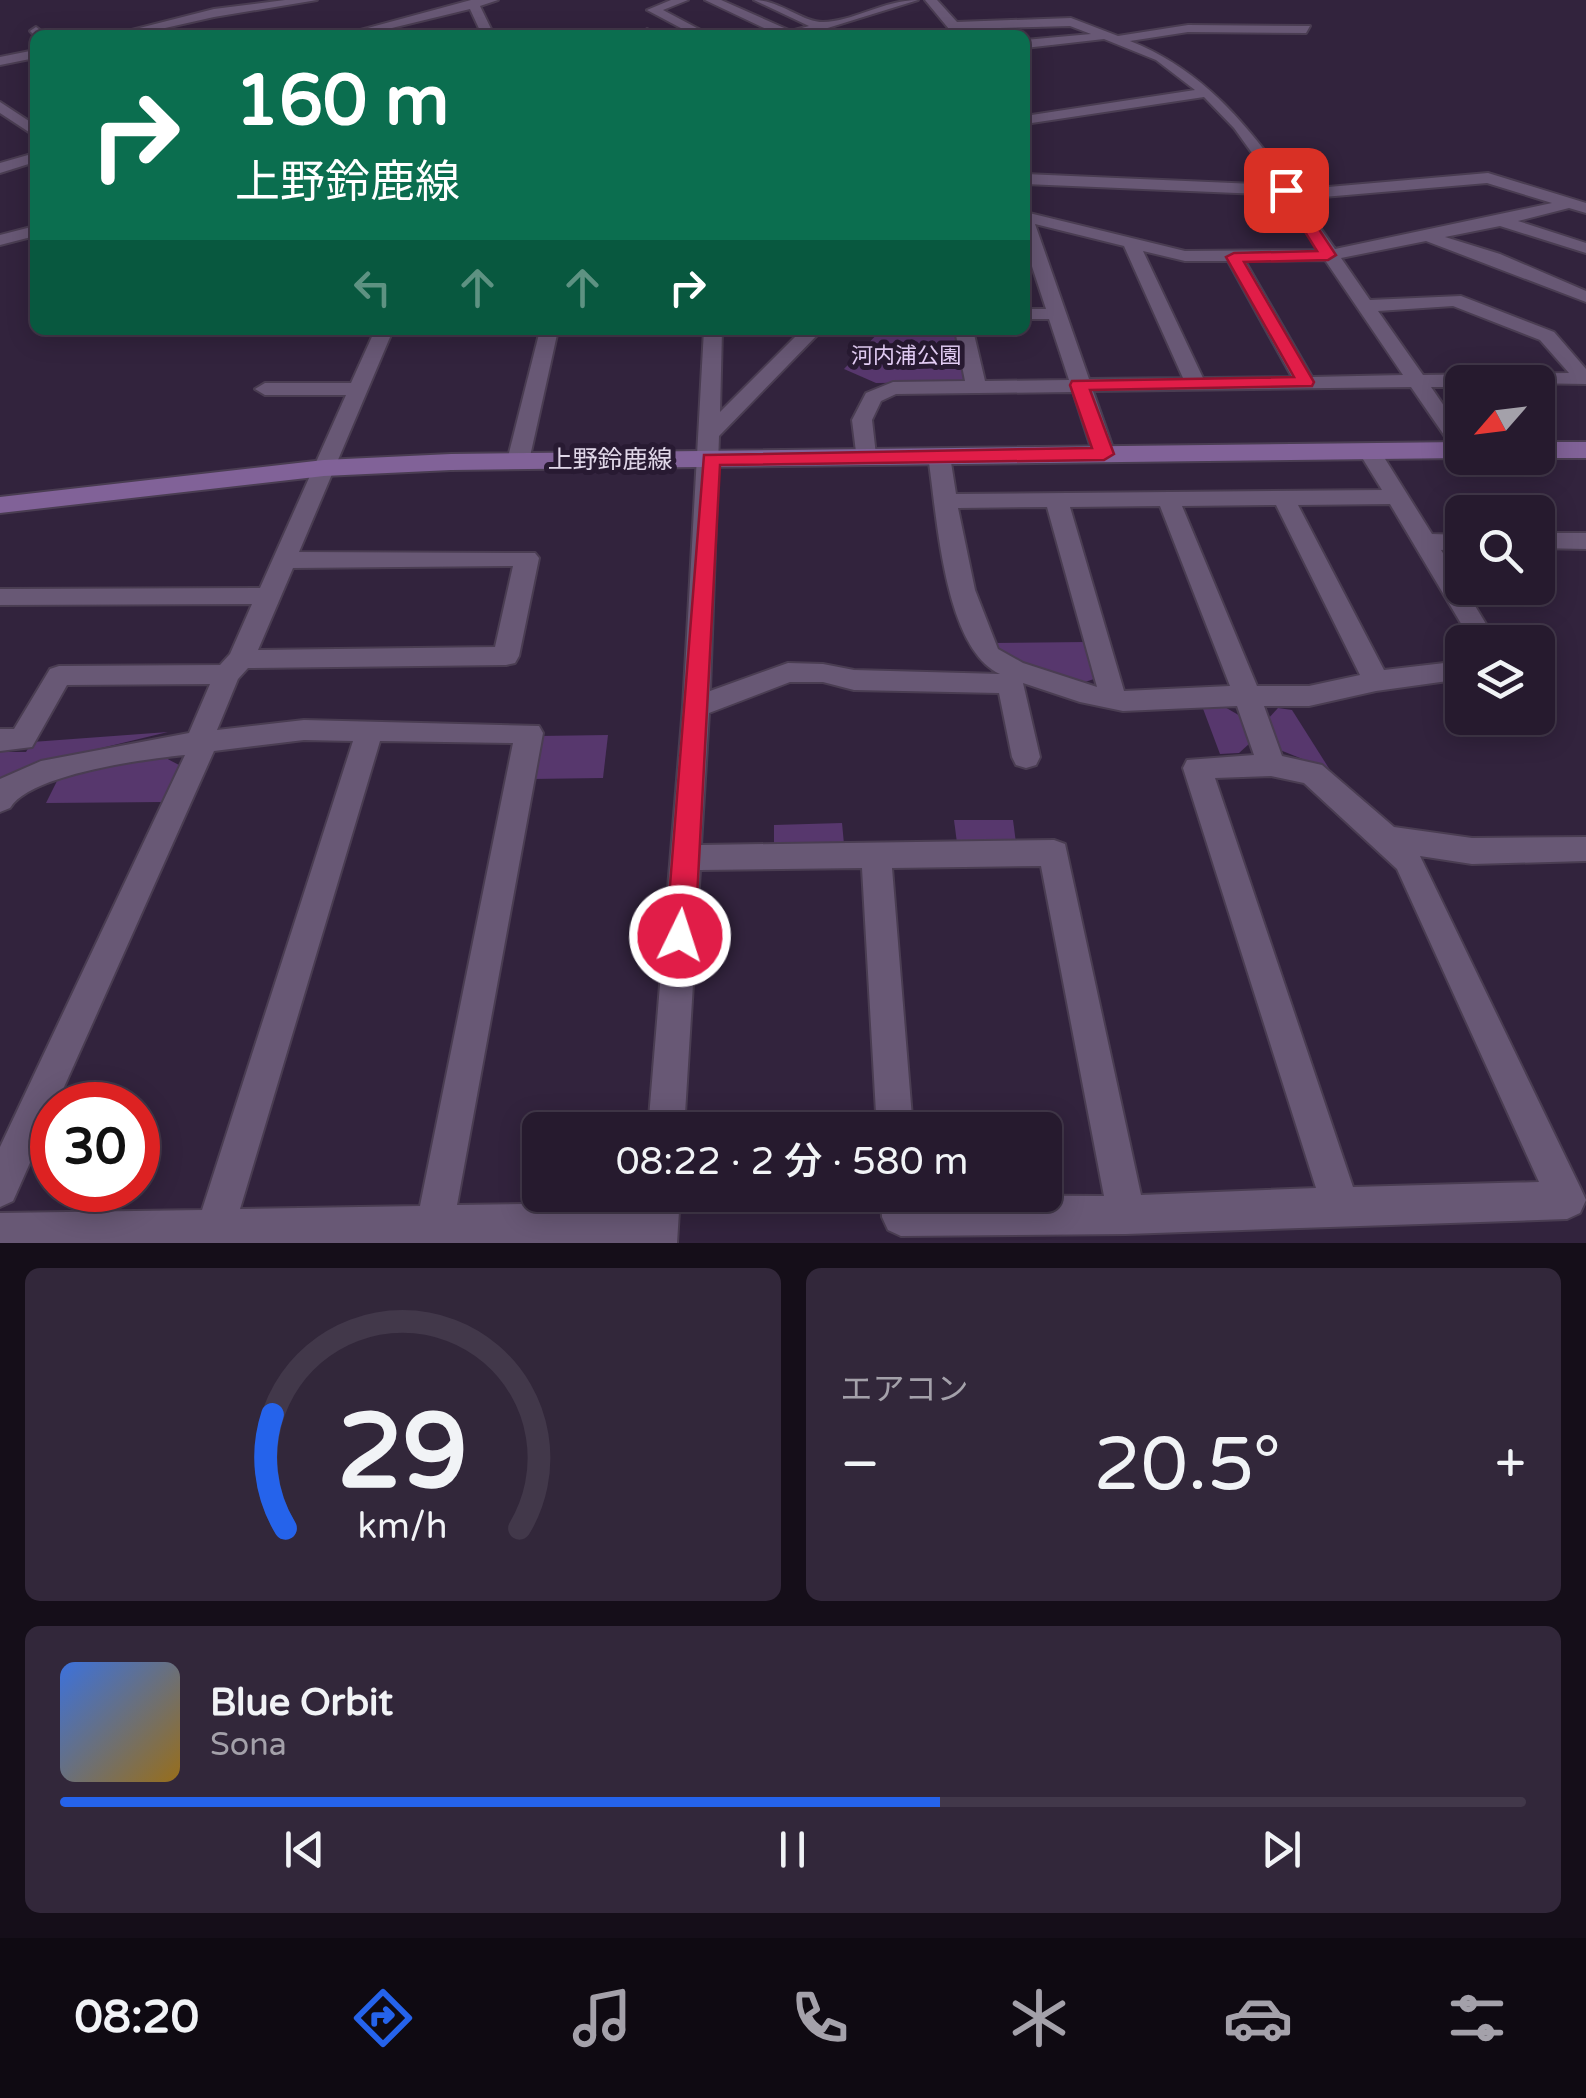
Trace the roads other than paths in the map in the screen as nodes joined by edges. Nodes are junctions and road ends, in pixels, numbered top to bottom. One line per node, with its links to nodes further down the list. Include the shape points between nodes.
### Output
1 (196, 0): 11 (street)
2 (311, 0): 11 (street)
3 (492, 0): 9 (street)
4 (682, 0): 18 (street, via 653,10)
5 (711, 0): 19 (street)
6 (760, 0): 20 (street)
7 (912, 0): 20 (street, via 862,8)
8 (931, 0): 21 (street)
9 (473, 4): 16 (street); 17 (street)
10 (1067, 10): 12 (street)
11 (216, 17): 15 (street)
12 (1080, 25): 21 (street, via 1036,21); 22 (street)
13 (1196, 29): 14 (street); 22 (street); 23 (street)
14 (1306, 29)
15 (145, 30)
16 (368, 30)
17 (486, 30)
18 (694, 30)
19 (779, 30)
20 (821, 30)
21 (957, 30)
22 (1112, 38): 24 (street); 27 (street, via 1160,58)
23 (1207, 40)
24 (1030, 44)
25 (30, 55): 26 (street)
26 (0, 62)
27 (1204, 93): 29 (street); 34 (street, via 1239,125)
28 (0, 106): 30 (street)
29 (1030, 119)
30 (30, 128)
31 (30, 159): 32 (street)
32 (0, 168)
33 (1030, 179): 34 (street)
34 (1288, 193): 35 (street, via 1488,178); 45 (street)
35 (1568, 203): 36 (street); 39 (street)
36 (1586, 208)
37 (0, 220): 41 (street)
38 (1030, 220): 43 (street)
39 (1501, 221): 42 (street); 44 (street)
40 (1030, 234): 50 (street)
41 (17, 236)
42 (1427, 236): 45 (street); 47 (street)
43 (1130, 241): 46 (street, via 1185,256); 58 (street)
44 (1586, 248)
45 (1328, 255): 46 (street); 48 (street)
46 (1234, 257): 57 (street)
47 (1586, 297)
48 (1364, 306): 56 (street); 56 (street, via 1455,300 1547,336 1584,379)
49 (1030, 314): 50 (street)
50 (1056, 314): 59 (street)
51 (382, 335): 61 (street)
52 (548, 335): 72 (street)
53 (712, 335): 64 (street)
54 (809, 335): 64 (street)
55 (965, 335): 60 (street)
56 (1416, 380): 57 (street); 63 (street)
57 (1306, 382): 58 (street)
58 (1195, 383): 59 (street)
59 (1079, 385): 60 (street); 69 (street)
60 (976, 386): 70 (street, via 878,392 862,420)
61 (358, 388): 62 (street); 73 (street)
62 (265, 389)
63 (1445, 423)
64 (710, 447): 70 (main road, 上野鈴鹿線); 72 (main road, 上野鈴鹿線); 93 (street)
65 (1445, 449): 68 (main road, 上野鈴鹿線)
66 (1555, 450): 67 (main road)
67 (1586, 450)
68 (1370, 451): 69 (main road, 上野鈴鹿線); 74 (street)
69 (1104, 454): 71 (main road, 上野鈴鹿線)
70 (865, 455): 71 (main road, 上野鈴鹿線)
71 (939, 456): 76 (street)
72 (518, 461): 73 (main road, 上野鈴鹿線)
73 (324, 468): 79 (main road, 上野鈴鹿線); 84 (street)
74 (1397, 497): 75 (street); 82 (street)
75 (1284, 499): 77 (street); 90 (street)
76 (946, 501): 78 (street); 92 (street, via 967,602 991,659 1087,695)
77 (1169, 501): 78 (street); 91 (street)
78 (1057, 502): 92 (street)
79 (0, 505)
80 (1555, 541): 81 (street)
81 (1586, 541)
82 (1425, 542): 83 (street); 87 (street)
83 (1445, 542)
84 (286, 560): 85 (street); 88 (street, via 527,558 506,656)
85 (269, 596): 86 (street); 88 (street)
86 (0, 597)
87 (1474, 625)
88 (234, 666): 95 (street, via 59,676 22,740); 96 (street)
89 (1445, 672): 90 (street)
90 (1376, 681): 91 (street, via 1309,696)
91 (1247, 696): 92 (street); 98 (street)
92 (1113, 698)
93 (696, 707): 97 (street, via 788,672 1010,684); 103 (street)
94 (370, 730): 96 (street, via 304,730); 112 (street, via 529,733); 114 (street)
95 (0, 740)
96 (203, 744): 99 (street, via 41,772 7,788); 106 (street)
97 (1026, 757)
98 (1270, 765): 100 (street, via 1312,772); 108 (street, via 1198,768)
99 (0, 800)
100 (1386, 838): 101 (street, via 1472,851); 107 (street, via 1408,861)
101 (1584, 853)
102 (876, 856): 103 (street); 105 (street); 110 (street, via 1054,852)
103 (686, 858): 104 (street)
104 (667, 1112)
105 (894, 1112)
106 (0, 1188)
107 (1576, 1200): 108 (street)
108 (1341, 1206): 110 (street)
109 (902, 1212): 110 (street)
110 (1126, 1214)
111 (660, 1220): 112 (street)
112 (436, 1224): 114 (street)
113 (0, 1232): 114 (street)
114 (212, 1236)

